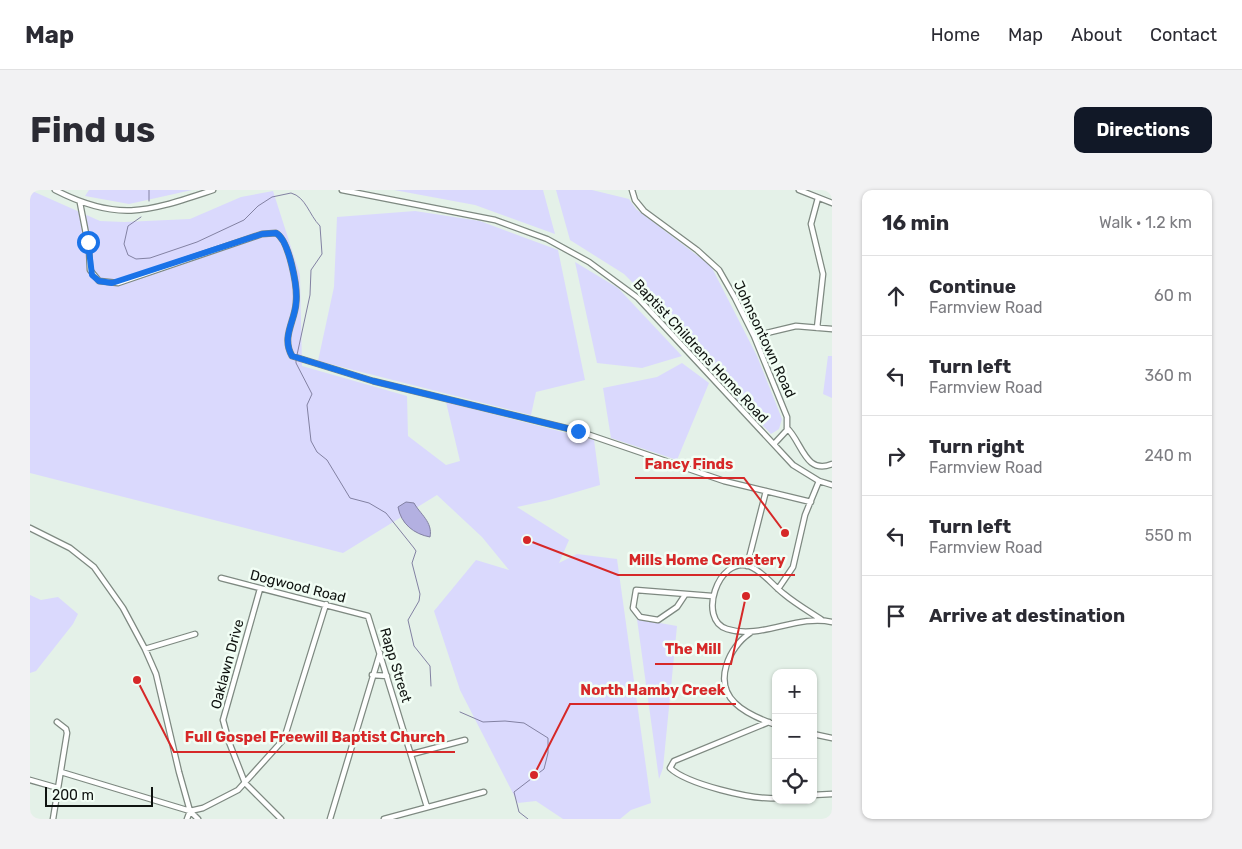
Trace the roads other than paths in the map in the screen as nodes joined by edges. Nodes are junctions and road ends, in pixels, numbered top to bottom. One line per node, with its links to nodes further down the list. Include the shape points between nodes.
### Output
1 (55, 190): 7 (street)
2 (213, 190): 7 (street, via 150,209 111,210)
3 (342, 190): 13 (street, Baptist Childrens Home Road, via 495,220 547,239 589,262 638,298)
4 (632, 190): 11 (street, Johnsontown Road, via 644,211 714,264 736,298)
5 (799, 190): 6 (street)
6 (818, 198): 8 (street); 9 (street, via 811,224 823,274)
7 (80, 203): 17 (street, via 90,270 99,281 107,283 147,274 271,232 280,235 285,242 295,284 296,303 287,345 297,358 373,381 578,431 724,481)
8 (832, 203)
9 (817, 328): 10 (street); 11 (street, via 788,327)
10 (832, 329)
11 (754, 336): 12 (street, Johnsontown Road, via 786,412)
12 (787, 428): 13 (street); 14 (street, via 797,438 810,463 817,466)
13 (774, 444): 15 (street, Baptist Childrens Home Road, via 799,470)
14 (832, 464)
15 (819, 481): 16 (street, Baptist Childrens Home Road); 18 (street)
16 (832, 484)
17 (766, 491): 18 (street); 20 (street)
18 (810, 502): 23 (street, via 793,566)
19 (30, 528): 32 (street, via 72,549 94,567 123,608)
20 (747, 566): 23 (street, via 763,573); 25 (street, via 737,565 729,570)
21 (221, 578): 22 (street, Dogwood Road)
22 (260, 588): 26 (street, Dogwood Road); 45 (street, Oaklawn Drive, via 223,720)
23 (778, 589): 28 (street)
24 (685, 595): 24 (street, via 636,590 634,612 654,620 677,608); 25 (street)
25 (712, 596): 30 (street, via 718,624 727,629)
26 (326, 604): 27 (street, Dogwood Road); 45 (street, via 284,739)
27 (368, 616): 33 (street, Rapp Street)
28 (822, 620): 29 (street); 30 (street)
29 (832, 622)
30 (752, 633): 37 (street, via 736,645 728,660 726,688 740,707)
31 (195, 634): 32 (street)
32 (145, 648): 52 (street, via 156,674)
33 (380, 654): 34 (street); 35 (street, Rapp Street)
34 (372, 675): 35 (street); 57 (street)
35 (387, 676): 42 (street, Rapp Street)
36 (57, 722): 43 (street, via 67,733)
37 (768, 722): 38 (street); 50 (street, via 671,762 670,768 744,796)
38 (772, 724)
39 (817, 735): 40 (street)
40 (832, 738)
41 (465, 740): 42 (street)
42 (412, 754): 51 (street, Rapp Street)
43 (60, 772): 46 (street); 52 (street)
44 (30, 780): 46 (street)
45 (245, 783): 52 (street, via 203,808); 56 (street, Oaklawn Drive)
46 (58, 788): 53 (street)
47 (484, 792): 51 (street)
48 (832, 794): 49 (street)
49 (817, 795)
50 (772, 798)
51 (427, 807): 58 (street)
52 (190, 811): 54 (street); 55 (street)
53 (53, 819)
54 (187, 819)
55 (198, 819)
56 (280, 819)
57 (330, 819)
58 (384, 819)

